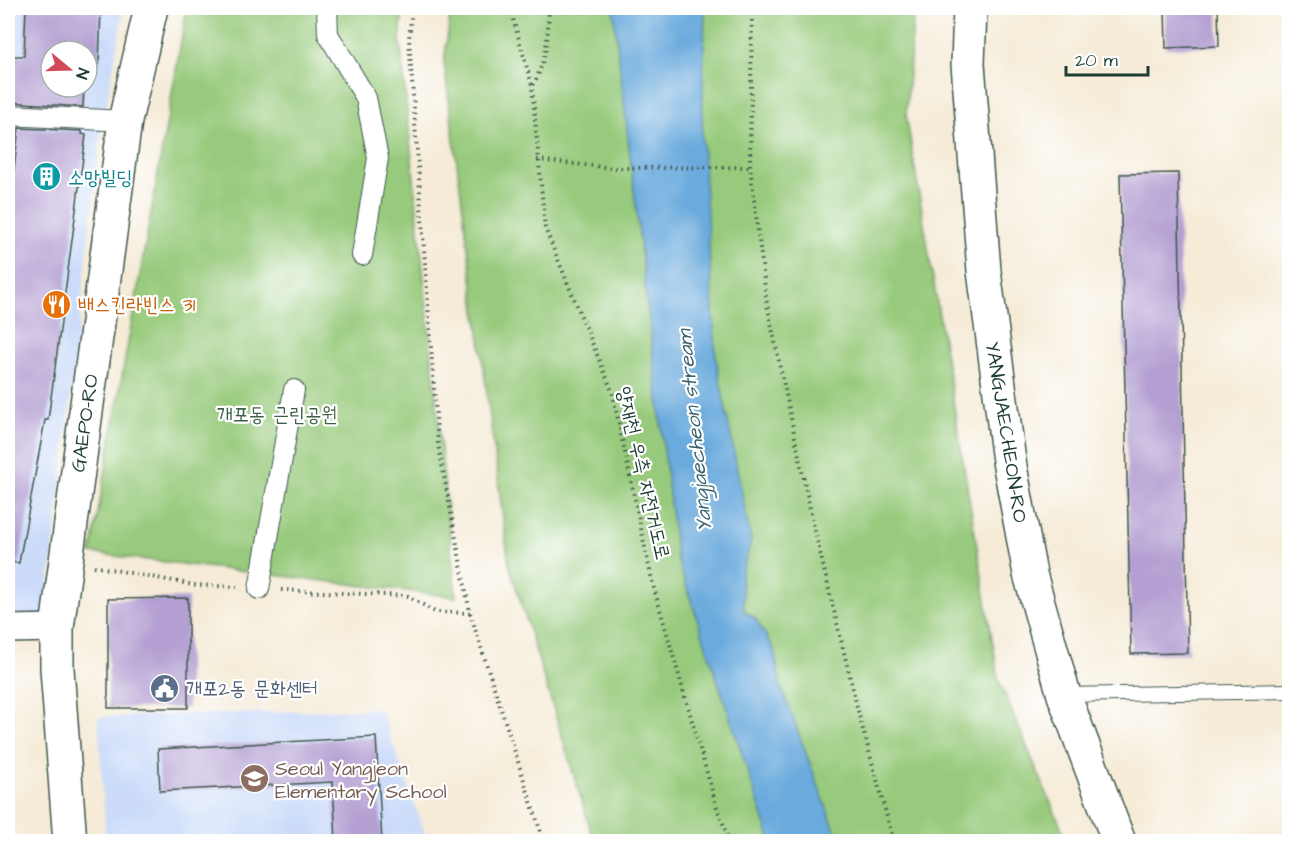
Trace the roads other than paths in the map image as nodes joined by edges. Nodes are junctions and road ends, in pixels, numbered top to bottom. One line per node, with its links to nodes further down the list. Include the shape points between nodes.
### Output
1 (151, 8): 5 (street, GAEPO-RO)
2 (327, 8): 6 (street, via 328,34 366,98 378,158)
3 (970, 8): 12 (street, YANGJAECHEON-RO, via 968,64 984,271 1007,449 1030,574)
4 (8, 115): 5 (street)
5 (125, 121): 9 (street, GAEPO-RO)
6 (362, 255)
7 (294, 390): 8 (street)
8 (259, 588)
9 (57, 628): 10 (street); 13 (street, GAEPO-RO)
10 (8, 629)
11 (1290, 691): 12 (lane)
12 (1064, 695): 14 (street, YANGJAECHEON-RO)
13 (70, 842)
14 (1119, 842)

